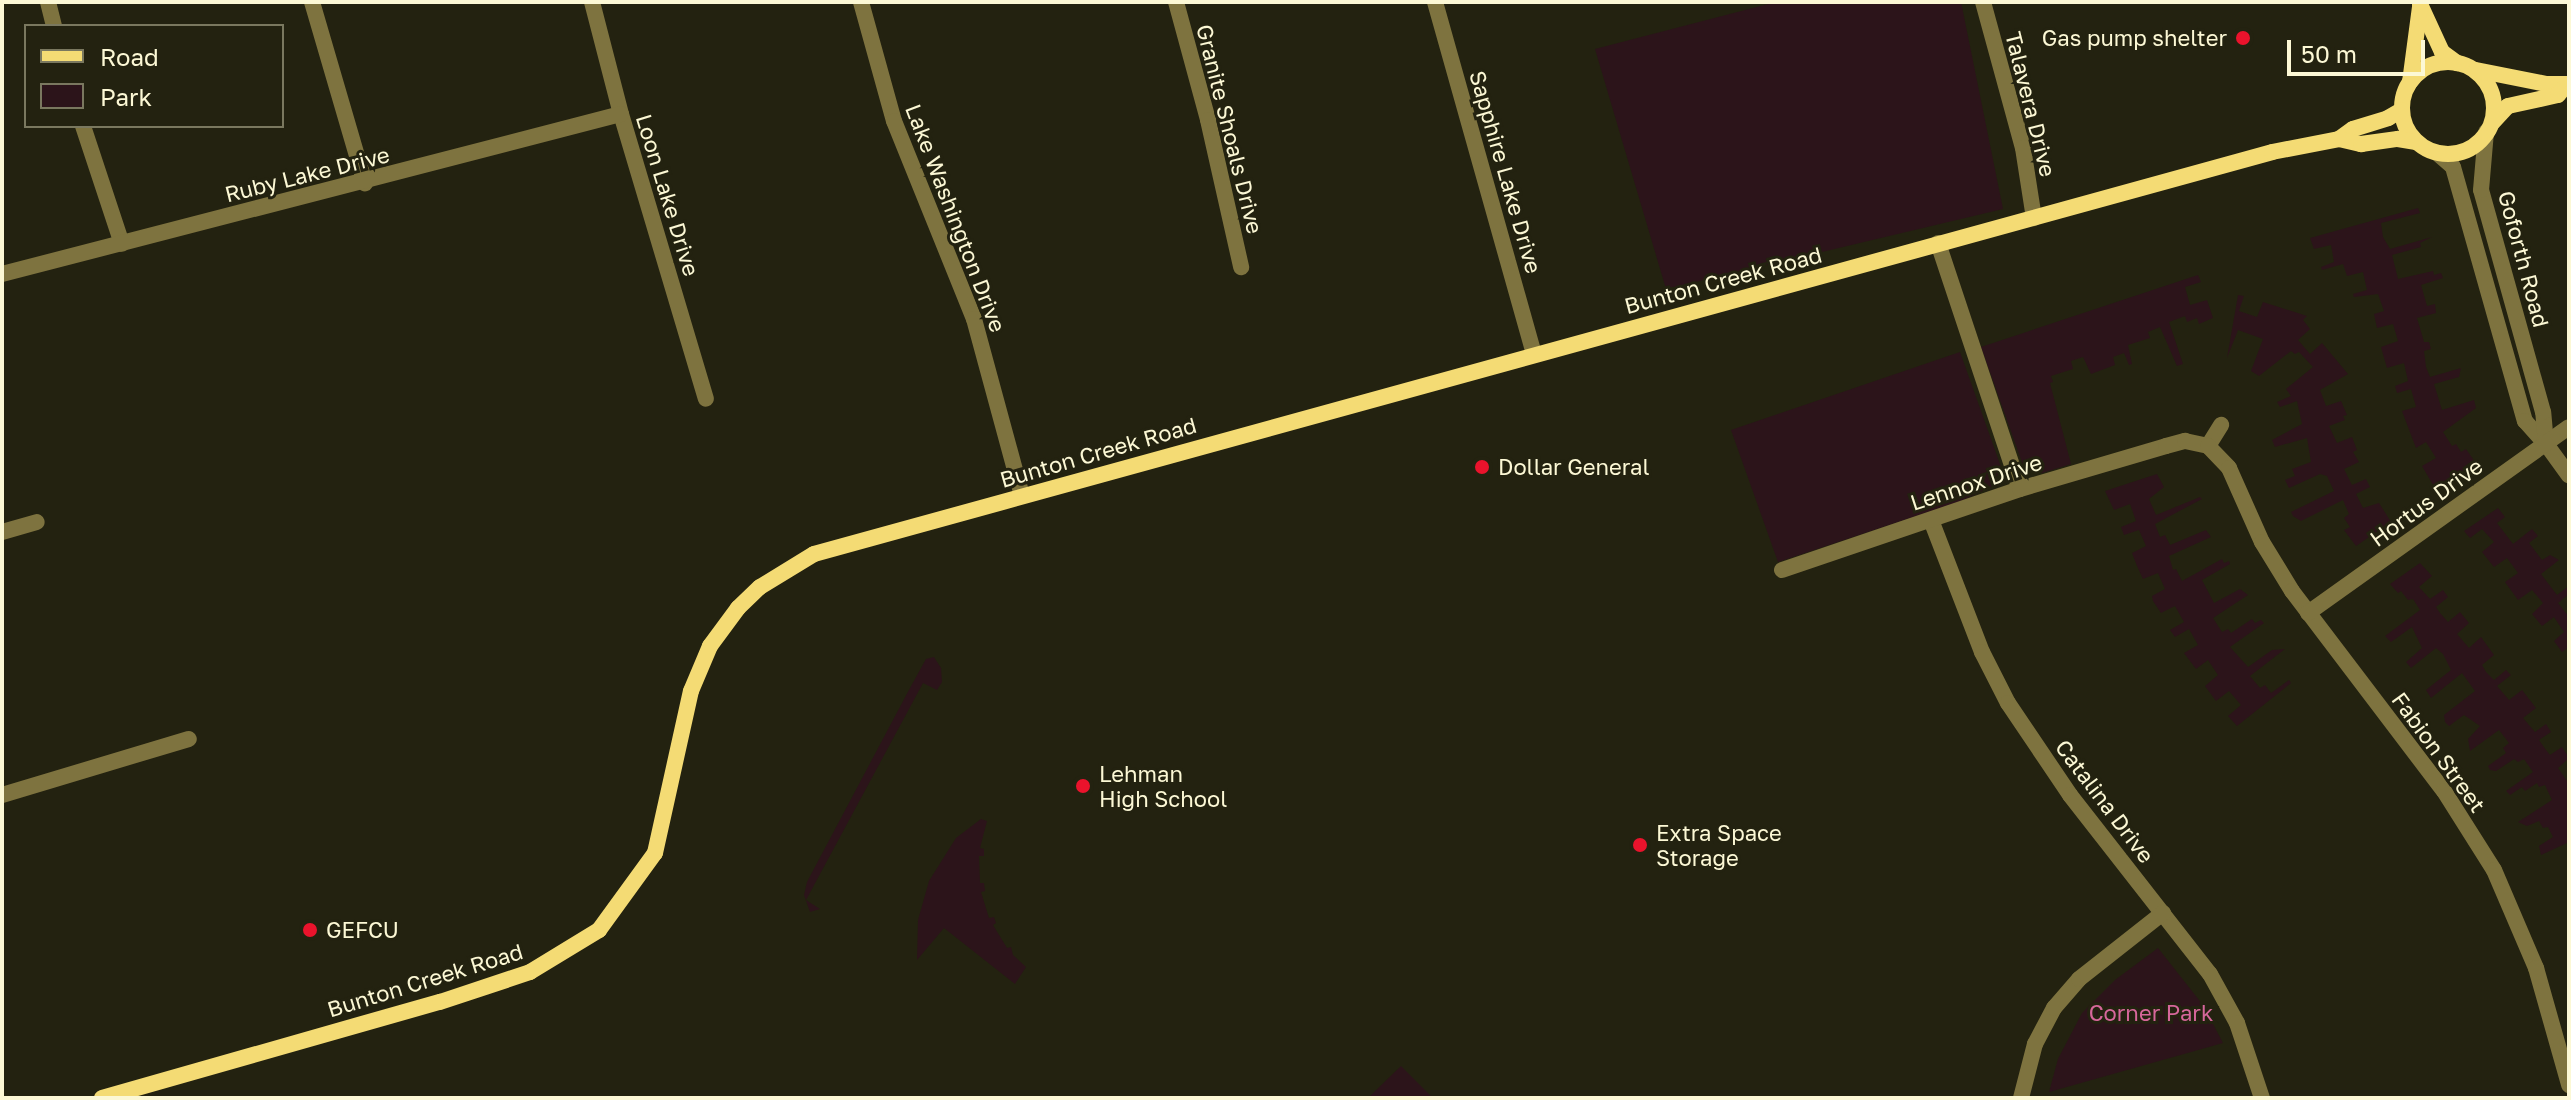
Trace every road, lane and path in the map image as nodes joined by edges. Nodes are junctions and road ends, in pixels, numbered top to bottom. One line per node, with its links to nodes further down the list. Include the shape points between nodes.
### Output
1 (48, 2): 9 (street)
2 (312, 2): 21 (street)
3 (592, 2): 15 (street, Loon Lake Drive)
4 (861, 2): 35 (street, Lake Washington Drive, via 894,121 974,319)
5 (1176, 2): 25 (street, Granite Shoals Drive)
6 (1435, 2): 27 (street, Sapphire Lake Drive)
7 (1983, 2): 22 (street, Talavera Drive, via 2023,148)
8 (2420, 5): 10 (street, via 2442,52); 12 (street)
9 (54, 24)
10 (2457, 63): 11 (street); 12 (street, via 2434,65)
11 (2473, 70): 13 (street); 17 (street, via 2493,98)
12 (2410, 82): 14 (street)
13 (2568, 85): 17 (street, via 2558,95 2508,106)
14 (2402, 110): 18 (street, Bunton Creek Road); 19 (street)
15 (621, 114): 21 (street, Ruby Lake Drive); 28 (street, Loon Lake Drive)
16 (84, 128): 24 (street)
17 (2489, 128): 20 (street, via 2467,151); 31 (street, Goforth Road, via 2481,190 2543,412)
18 (2339, 139): 19 (street, Bunton Creek Road, via 2361,144); 22 (street, Bunton Creek Road, via 2272,152)
19 (2415, 142): 20 (street)
20 (2437, 153): 31 (street, Goforth Road, via 2453,167 2525,421)
21 (365, 183): 24 (street, Ruby Lake Drive)
22 (2034, 218): 23 (street, Bunton Creek Road)
23 (1938, 243): 27 (street, Bunton Creek Road); 34 (street)
24 (122, 244): 26 (street, Ruby Lake Drive)
25 (1241, 267)
26 (2, 274)
27 (1534, 354): 35 (street, Bunton Creek Road)
28 (706, 399)
29 (2221, 425): 32 (street)
30 (2569, 427): 31 (street, Hortus Drive)
31 (2546, 444): 33 (street, Goforth Road); 40 (street, Hortus Drive)
32 (2208, 446): 34 (street, Lennox Drive, via 2185,441); 40 (street, Fabion Street, via 2229,468 2262,542)
33 (2569, 476)
34 (2020, 489): 36 (street, Lennox Drive)
35 (1022, 496): 45 (street, Bunton Creek Road, via 814,554 738,608 710,646 688,702 655,853 599,930 530,972)
36 (1931, 520): 39 (street, Lennox Drive); 43 (street, Catalina Drive, via 1982,652 2008,703 2070,795)
37 (37, 522): 38 (street)
38 (2, 532)
39 (1782, 570)
40 (2308, 613): 44 (street, Fabion Street, via 2444,791 2494,870 2536,968)
41 (189, 739): 42 (street)
42 (2, 795)
43 (2163, 913): 46 (street, via 2090,970 2054,1008 2035,1044); 47 (street, Catalina Drive, via 2210,974 2237,1023)
44 (2569, 1085)
45 (102, 1098)
46 (2021, 1098)
47 (2262, 1098)

